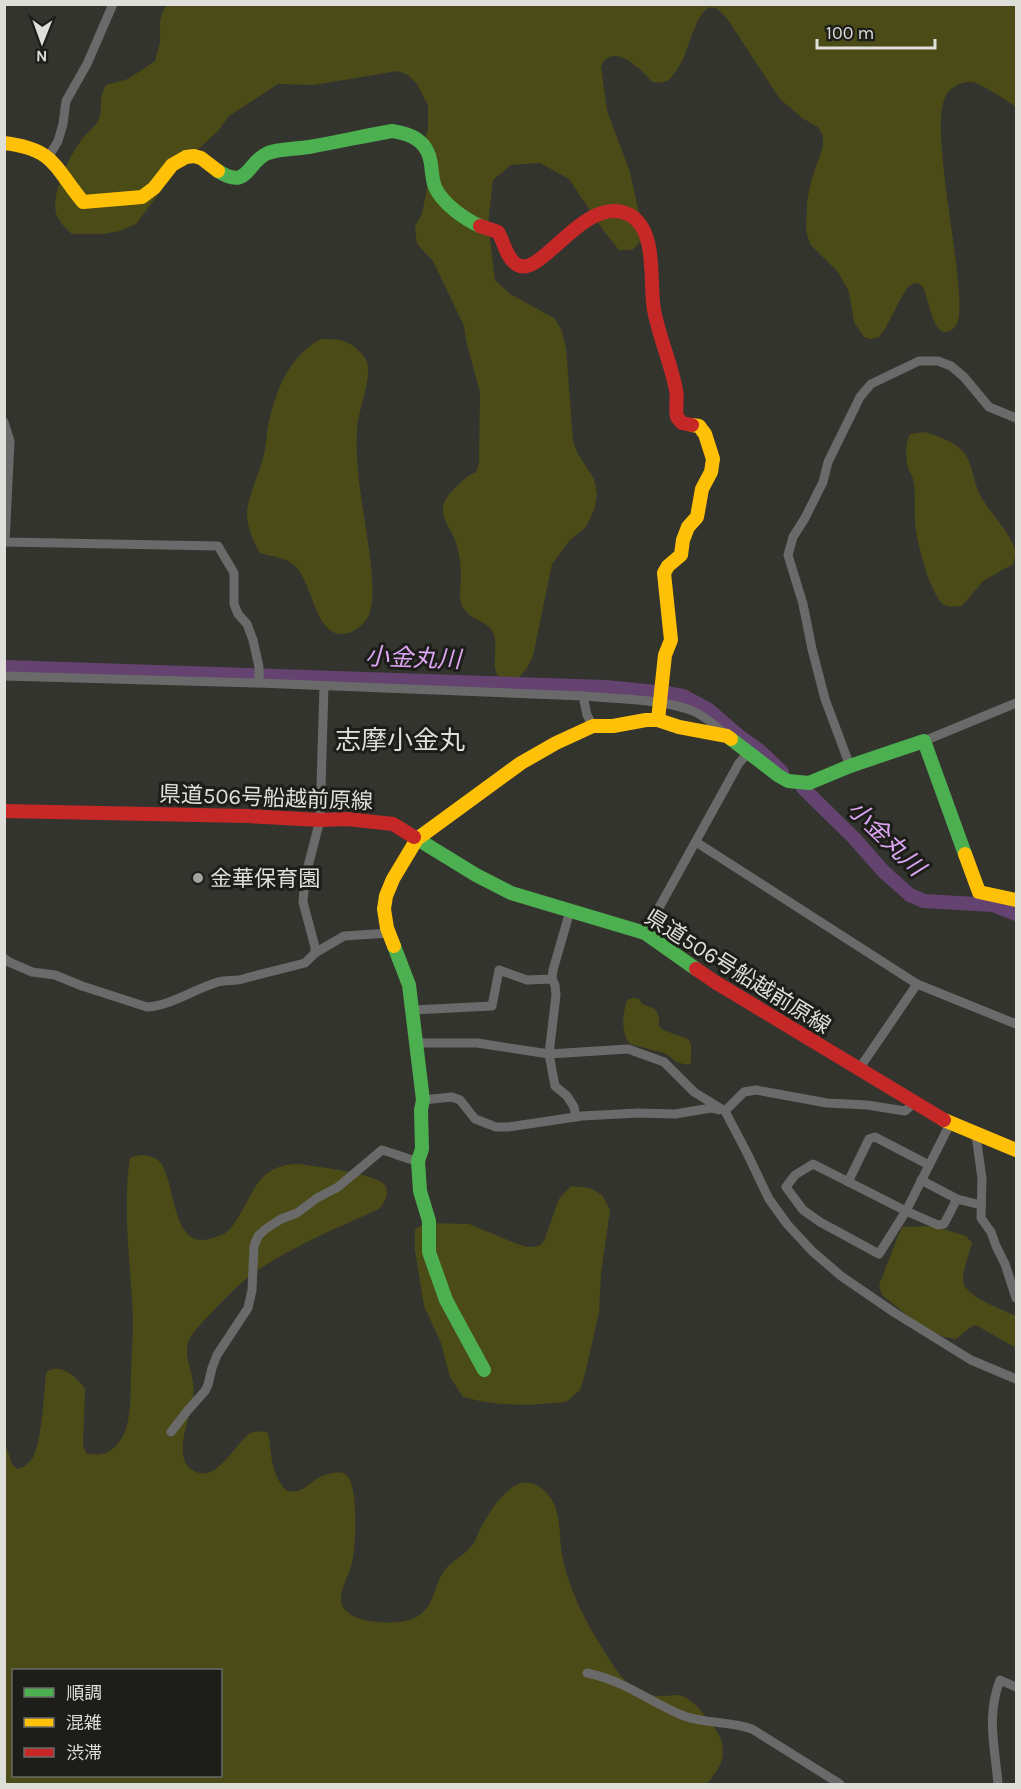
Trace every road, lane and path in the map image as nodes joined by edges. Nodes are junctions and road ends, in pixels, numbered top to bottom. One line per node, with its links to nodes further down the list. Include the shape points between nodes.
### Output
1 (113, 4): 3 (street, via 66,101 58,141)
2 (4, 143): 3 (street)
3 (49, 156): 12 (street, via 83,202 93,202 142,197 168,167 188,157 205,159 217,171 237,178 249,174 266,153 392,131 418,138 431,160 437,192 465,219 498,232 504,248 522,267 538,261 595,215 625,212 638,221 644,229 651,259 652,304 668,353 677,395 676,414 682,423 699,426 714,459 681,555 664,573 671,640 665,655)
4 (1017, 418): 18 (street, via 989,407 951,366 938,361 919,361 871,384 860,397 828,462 806,519 792,537 788,555 825,699)
5 (4, 422): 6 (street, via 10,441)
6 (5, 542): 8 (street, via 218,546 234,573 234,604 247,624 259,667)
7 (4, 676): 8 (street)
8 (259, 683): 9 (street)
9 (324, 686): 10 (street); 20 (street)
10 (583, 696): 12 (street); 14 (street)
11 (1017, 703): 16 (street)
12 (660, 704): 13 (street); 15 (street, via 696,712)
13 (658, 720): 14 (street); 15 (street)
14 (593, 726): 21 (street, via 521,763)
15 (727, 736): 17 (street)
16 (924, 741): 18 (street); 23 (street, via 979,892)
17 (749, 752): 18 (street, via 788,781 809,783); 22 (street, via 739,763)
18 (850, 766)
19 (4, 811): 20 (street, 県道506号船越前原線)
20 (320, 820): 21 (street, 県道506号船越前原線, via 393,824); 27 (street, via 305,878 303,903)
21 (417, 839): 24 (street, 県道506号船越前原線, via 511,893); 25 (street, via 386,896 384,909)
22 (696, 842): 26 (street); 30 (street)
23 (1017, 900)
24 (570, 911): 26 (street, 県道506号船越前原線); 29 (street)
25 (389, 933): 27 (street, via 344,936); 31 (street, via 409,985)
26 (645, 933): 35 (street, 県道506号船越前原線, via 715,982)
27 (315, 953): 28 (street, via 305,963 241,980 222,981 178,1000 147,1007 55,975 32,972)
28 (4, 958)
29 (552, 979): 31 (street, via 527,980 499,970 492,1006); 34 (street, via 556,995)
30 (917, 984): 32 (street); 35 (street)
31 (413, 1010): 33 (street)
32 (1017, 1024)
33 (417, 1043): 34 (street, via 477,1043); 36 (street)
34 (549, 1054): 38 (street, via 628,1049 664,1062 694,1092); 39 (street, via 555,1086 567,1096)
35 (859, 1069): 37 (street, 県道506号船越前原線)
36 (423, 1100): 39 (street, via 452,1097 460,1100 475,1119 496,1127); 43 (street, via 422,1149)
37 (915, 1102): 38 (street, via 905,1112 756,1090 744,1092); 40 (street, 県道506号船越前原線)
38 (725, 1112): 39 (street, via 711,1108 675,1114); 52 (street, via 772,1205 812,1251 894,1312 971,1360)
39 (576, 1117)
40 (950, 1124): 41 (street, 県道506号船越前原線); 44 (street)
41 (976, 1135): 42 (street, 県道506号船越前原線); 48 (street)
42 (1017, 1150)
43 (418, 1161): 51 (street, via 420,1191 429,1221 429,1252 437,1280); 53 (street, via 382,1150 338,1187 258,1236 248,1308 217,1355 205,1391)
44 (929, 1165): 45 (street); 46 (street, via 874,1137 869,1139)
45 (921, 1180): 47 (street); 49 (street)
46 (848, 1182): 49 (street); 49 (street, via 813,1164 795,1175 786,1187 803,1210 879,1254)
47 (957, 1199): 48 (street); 49 (street, via 944,1224 938,1226)
48 (981, 1205): 50 (street, via 981,1218 991,1232)
49 (906, 1210)
50 (1015, 1293)
51 (484, 1370)
52 (1017, 1379)
53 (171, 1432)
54 (587, 1673): 56 (street, via 622,1683 695,1719 752,1729)
55 (1017, 1687): 57 (street, via 1000,1680 992,1706)
56 (840, 1785)
57 (998, 1785)

